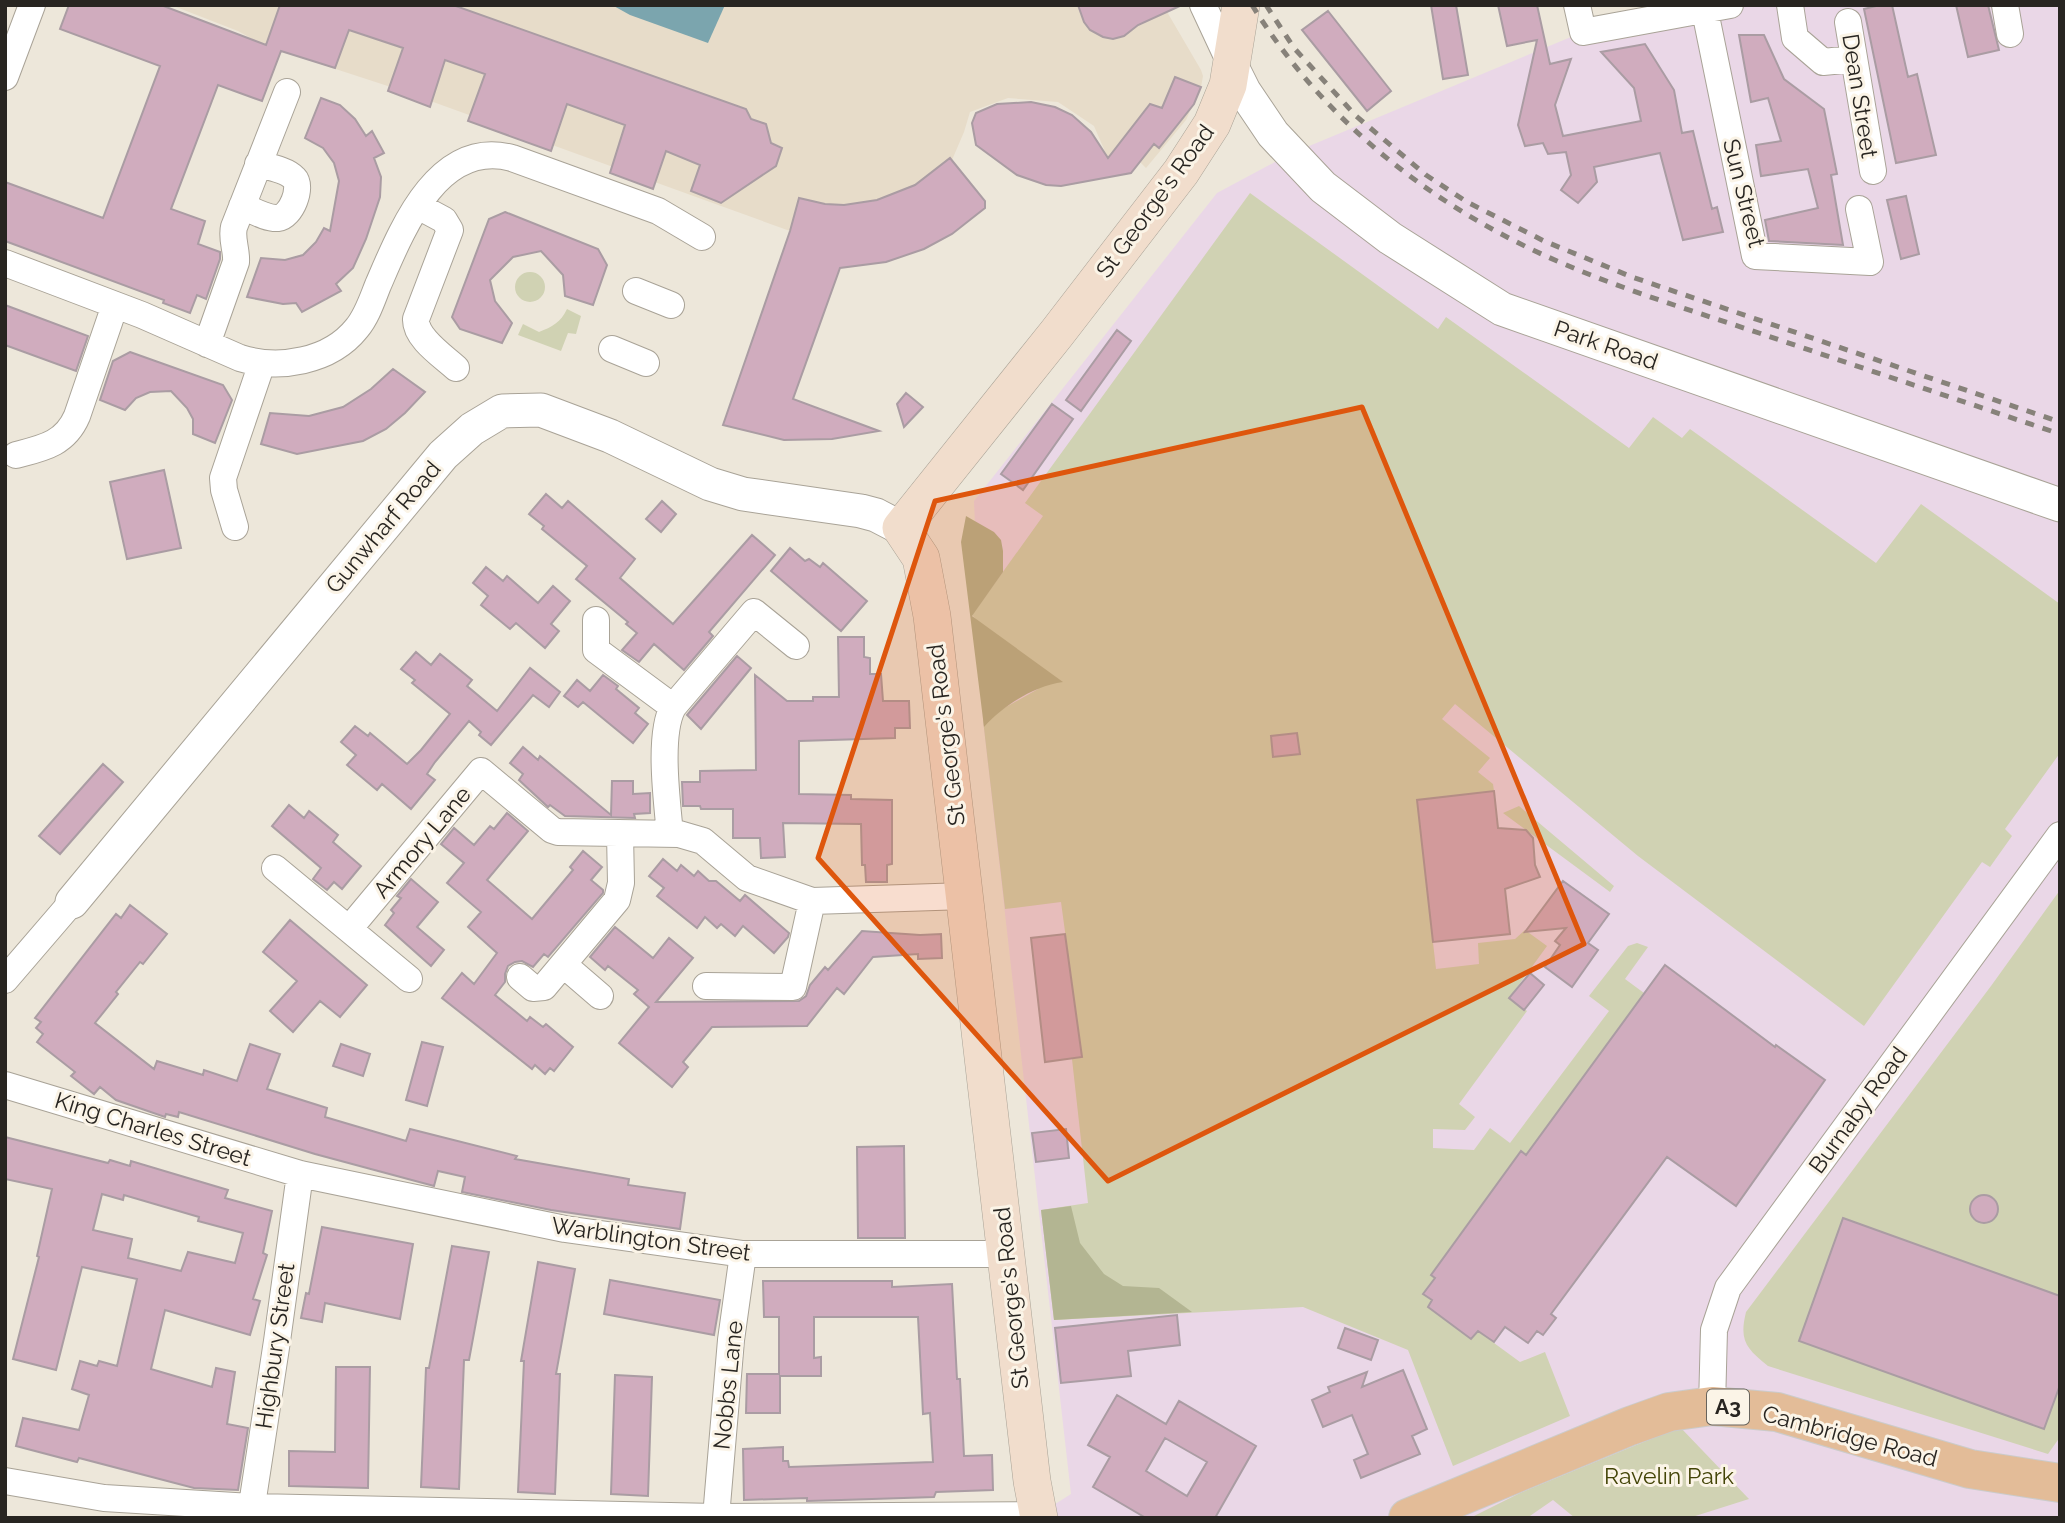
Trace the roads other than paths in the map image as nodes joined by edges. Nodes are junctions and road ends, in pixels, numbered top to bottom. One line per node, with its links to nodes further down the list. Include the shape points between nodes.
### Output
1 (32, 5): 12 (street)
2 (1203, 5): 11 (street)
3 (1241, 5): 11 (main road, St George's Road)
4 (1577, 5): 7 (street, via 1583,32)
5 (1790, 5): 10 (street, via 1795,38 1823,62)
6 (2005, 5): 9 (street)
7 (1717, 8): 18 (street, Sun Street, via 1755,256 1870,261)
8 (1848, 22): 10 (street, Dean Street)
9 (2010, 34)
10 (1853, 59): 15 (street, Dean Street)
11 (1231, 65): 30 (street, Park Road, via 1273,134 1323,187 1390,237 1502,309); 32 (main road, St George's Road, via 1218,115 1181,172)
12 (5, 77)
13 (287, 92): 14 (street)
14 (258, 164): 16 (street); 16 (street, via 290,174 298,187 284,216 274,218)
15 (1873, 171)
16 (242, 206): 24 (street, via 232,232 236,262)
17 (418, 206): 19 (street, via 448,170 471,159 498,155 658,211); 26 (street, via 352,335 304,360); 28 (street, via 444,220 450,230 415,325)
18 (1859, 209)
19 (702, 237)
20 (5, 263): 22 (street)
21 (636, 291): 23 (street)
22 (116, 305): 24 (street); 29 (street, via 73,425 53,444)
23 (671, 305)
24 (207, 344): 26 (street)
25 (612, 349): 27 (street)
26 (262, 363): 31 (street, via 223,478)
27 (646, 363)
28 (456, 368)
29 (16, 455)
30 (2060, 505)
31 (235, 527)
32 (901, 528): 40 (main road, St George's Road, via 919,553 926,575); 42 (street, Gunwharf Road, via 861,511 743,494 710,484 610,436 541,410 502,411 472,429 443,456)
33 (596, 620): 35 (street, via 596,650)
34 (796, 646): 35 (street, via 754,612)
35 (673, 707): 37 (street, via 666,719)
36 (620, 834): 37 (street, Armory Lane); 43 (street, Armory Lane, via 552,830 481,771); 44 (street, via 617,900)
37 (670, 834): 41 (street, Armory Lane, via 696,837 747,878)
38 (2060, 835): 54 (street, Burnaby Road, via 1728,1288 1714,1330)
39 (275, 868): 43 (street)
40 (966, 896): 41 (street, Armory Lane); 53 (main road, St George's Road)
41 (812, 901): 48 (street, via 793,987)
42 (72, 902): 46 (street, Gunwharf Road)
43 (349, 929): 47 (street)
44 (564, 965): 45 (street, via 540,989); 49 (street)
45 (520, 977)
46 (5, 979)
47 (410, 979)
48 (706, 986)
49 (600, 996)
50 (5, 1085): 51 (street, King Charles Street)
51 (300, 1174): 52 (street, Warblington Street, via 565,1229); 57 (street, Highbury Street)
52 (743, 1254): 53 (street, Warblington Street); 59 (street, Nobbs Lane)
53 (1007, 1254): 58 (main road, St George's Road)
54 (1712, 1406): 56 (main road, Cambridge Road / A3, via 1777,1412 1970,1469); 60 (main road, Cambridge Road / A3, via 1669,1412 1630,1426)
55 (5, 1482): 57 (street, via 104,1499)
56 (2060, 1483)
57 (250, 1512): 59 (street)
58 (1039, 1516): 59 (street)
59 (716, 1517)
60 (1408, 1518)

